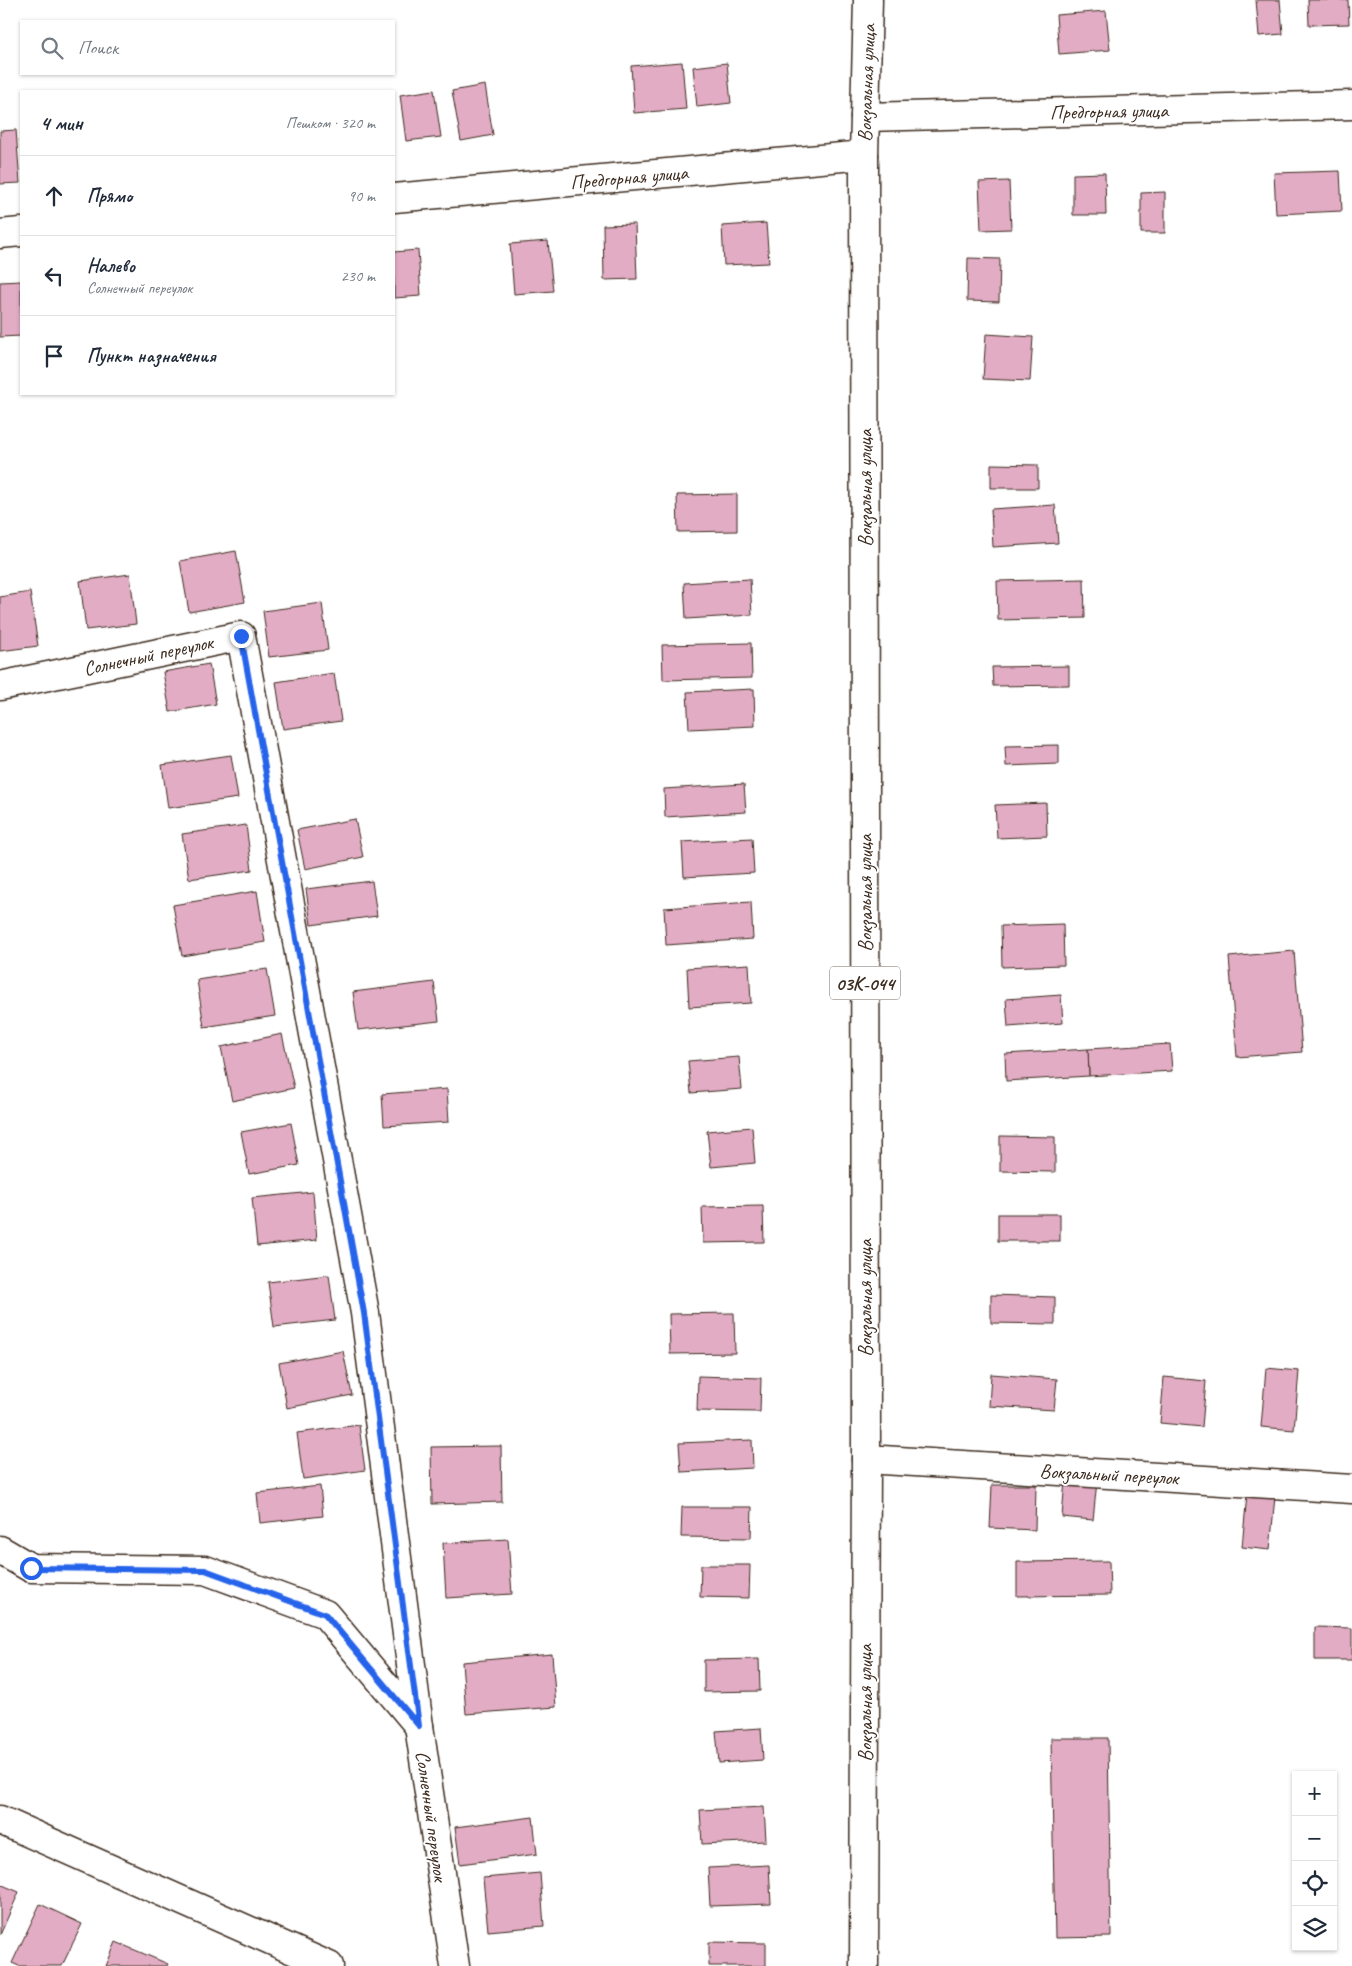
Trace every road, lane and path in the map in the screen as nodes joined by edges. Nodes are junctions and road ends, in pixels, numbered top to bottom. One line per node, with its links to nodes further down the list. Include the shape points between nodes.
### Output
1 (868, 0): 3 (street, Вокзальная улица / 03К-044)
2 (1352, 105): 3 (street, Предгорная улица)
3 (865, 117): 4 (street, Вокзальная улица / 03К-044)
4 (864, 156): 5 (street, Предгорная улица); 9 (street, Вокзальная улица / 03К-044)
5 (395, 198)
6 (20, 232): 7 (street)
7 (0, 234)
8 (0, 686): 12 (street, Солнечный переулок, via 241,636 364,1313)
9 (866, 1459): 10 (street, Вокзальный переулок); 16 (street, Вокзальная улица / 03К-044)
10 (1352, 1489)
11 (0, 1550): 12 (street, via 31,1568 205,1570 325,1614)
12 (419, 1726): 15 (street, Солнечный переулок)
13 (0, 1820): 14 (street)
14 (329, 1966)
15 (455, 1966)
16 (864, 1966)

